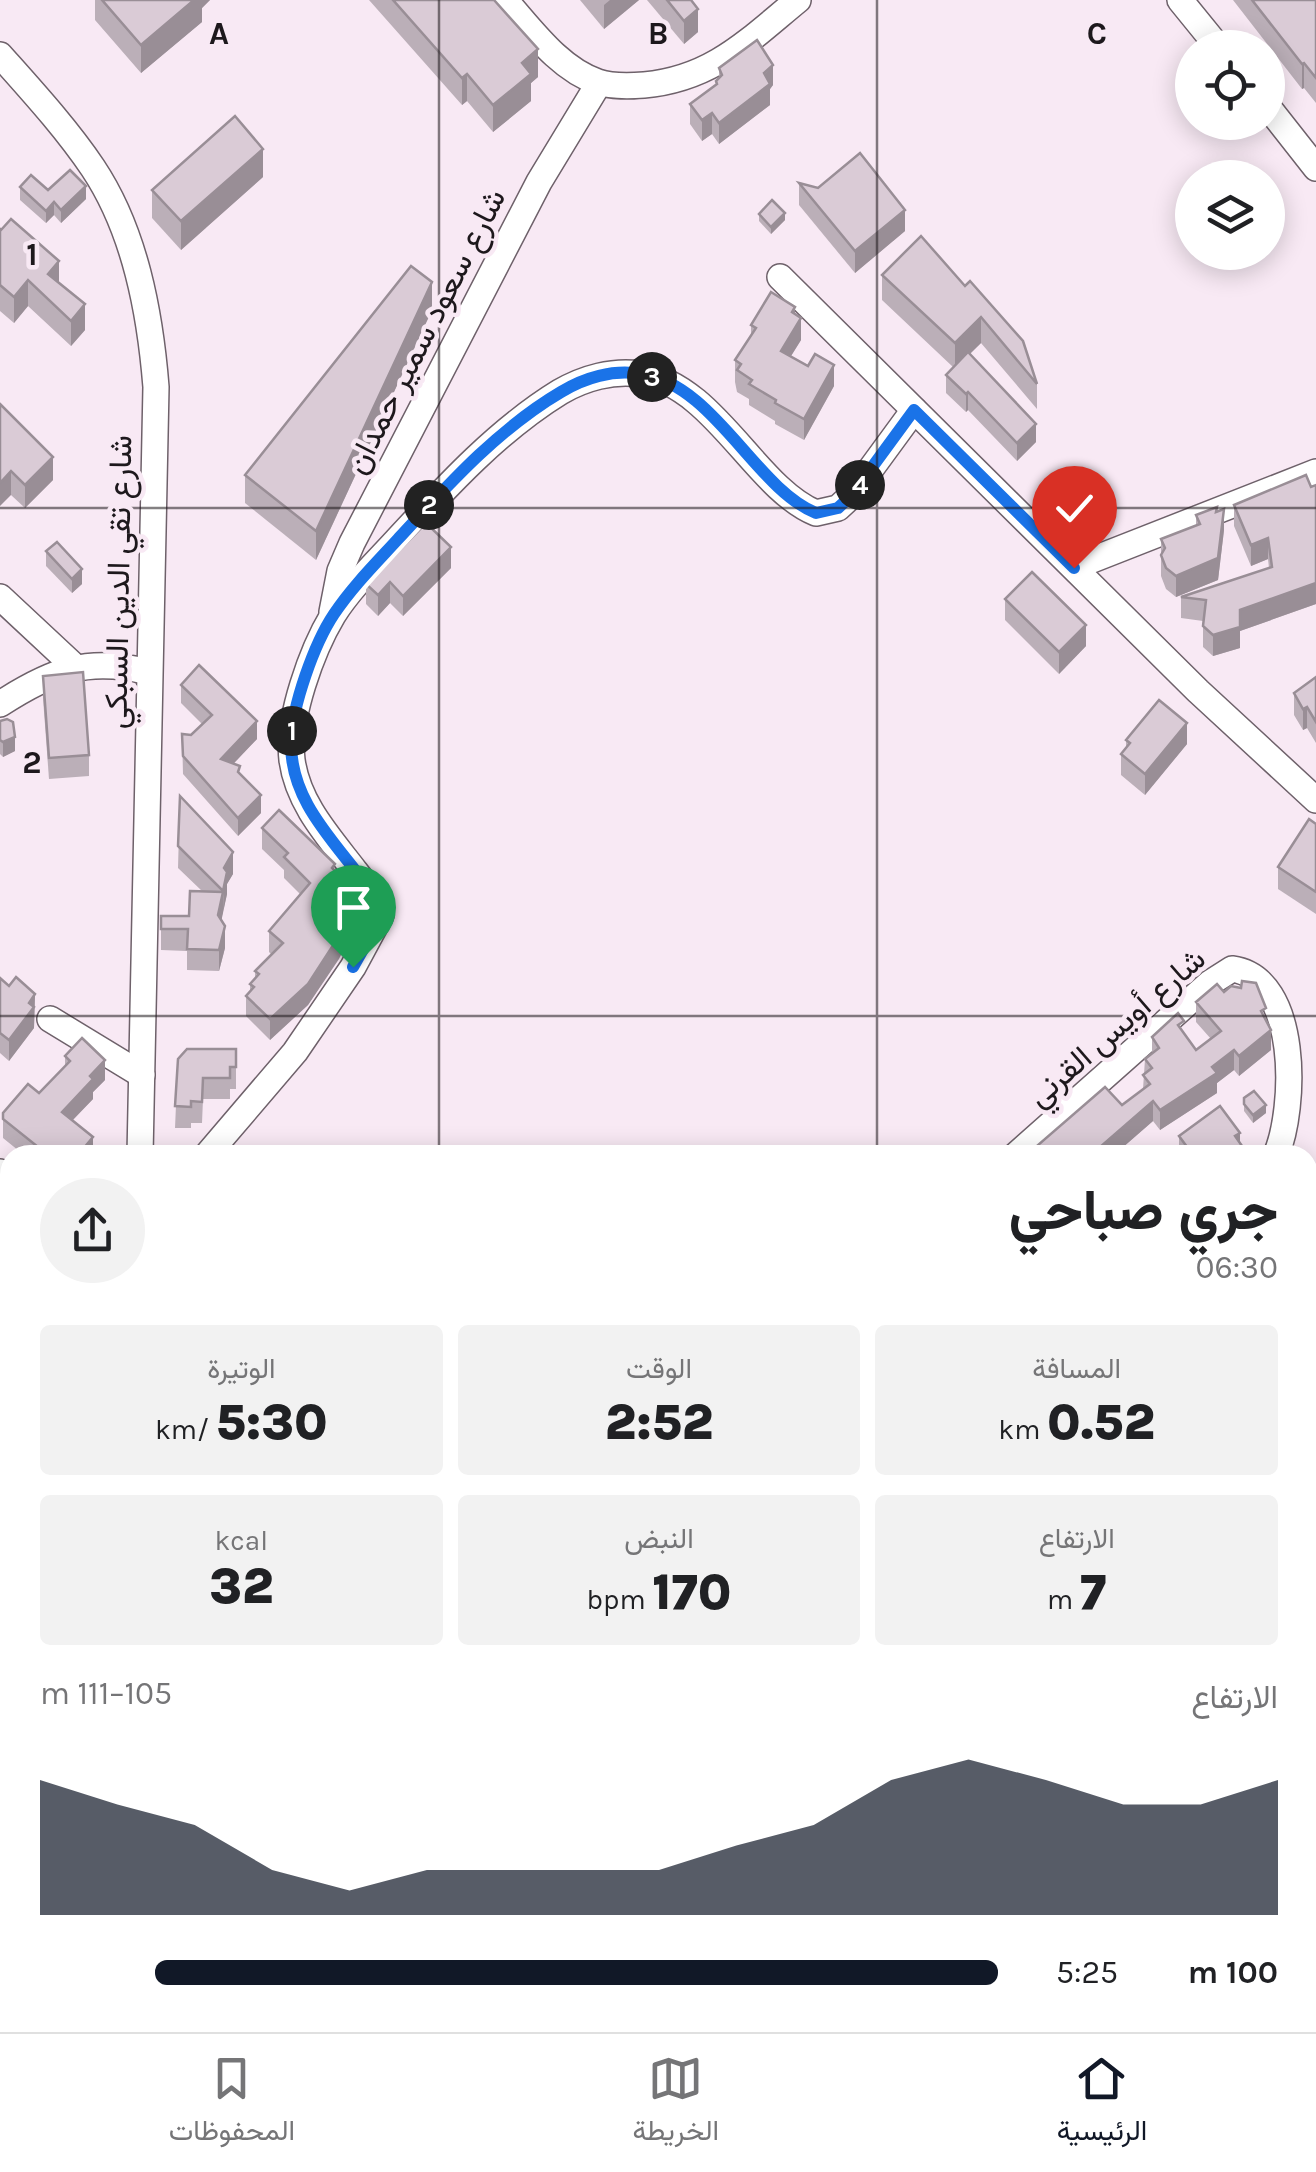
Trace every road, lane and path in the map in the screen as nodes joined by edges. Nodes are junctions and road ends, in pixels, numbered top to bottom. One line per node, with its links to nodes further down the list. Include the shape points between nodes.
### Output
1 (505, 0): 6 (street, via 558,56)
2 (798, 0): 6 (street, via 703,72 660,84)
3 (1190, 3): 4 (street)
4 (1207, 30)
5 (0, 55): 16 (street, شارع تقي الدين السبكي, via 93,168 124,228 145,305 156,386)
6 (599, 83): 14 (street, شارع سعود سمير حمدان, via 539,182 352,543)
7 (1285, 129): 8 (street)
8 (1316, 168)
9 (780, 277): 10 (street)
10 (914, 410): 12 (street); 14 (street, شارع سعود سمير حمدان, via 851,496 838,508 816,513 790,498 690,397 642,374 586,380 530,412 488,447)
11 (1316, 472): 12 (street)
12 (1074, 568): 18 (street)
13 (0, 597): 15 (street)
14 (332, 617): 22 (street, شارع سعود سمير حمدان, via 293,722 292,760 313,816 380,905 377,925 295,1052)
15 (74, 666): 16 (street); 17 (street)
16 (148, 672): 20 (street, شارع تقي الدين السبكي)
17 (0, 704)
18 (1316, 800)
19 (50, 1019): 20 (street)
20 (142, 1075): 21 (street, شارع تقي الدين السبكي)
21 (140, 1145)
22 (216, 1145)
23 (1027, 1145): 24 (street, شارع أويس القرني, via 1232,969 1260,982 1287,1044 1288,1115)
24 (1279, 1145)

